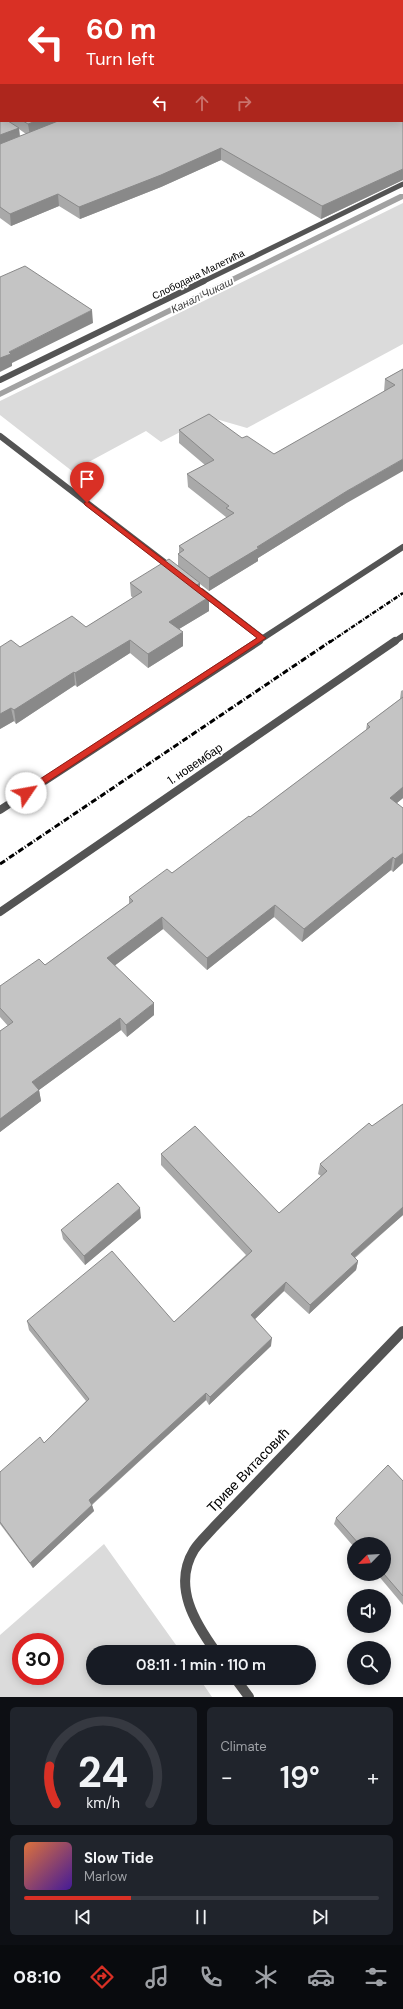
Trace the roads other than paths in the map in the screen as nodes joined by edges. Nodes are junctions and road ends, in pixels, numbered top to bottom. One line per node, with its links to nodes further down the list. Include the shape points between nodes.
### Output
1 (403, 184): 2 (street, Слободана Малетића)
2 (0, 380)
3 (0, 436): 5 (street)
4 (403, 547): 8 (street)
5 (175, 571)
6 (194, 585): 8 (street)
7 (403, 636): 10 (street, 1. новембар)
8 (262, 638): 9 (street)
9 (0, 810)
10 (0, 912)
11 (403, 1332): 12 (street, Триве Витасовић, via 214,1527 192,1553 184,1572 183,1587 197,1625)
12 (211, 1645)
13 (240, 1685): 14 (street)
14 (249, 1697)

